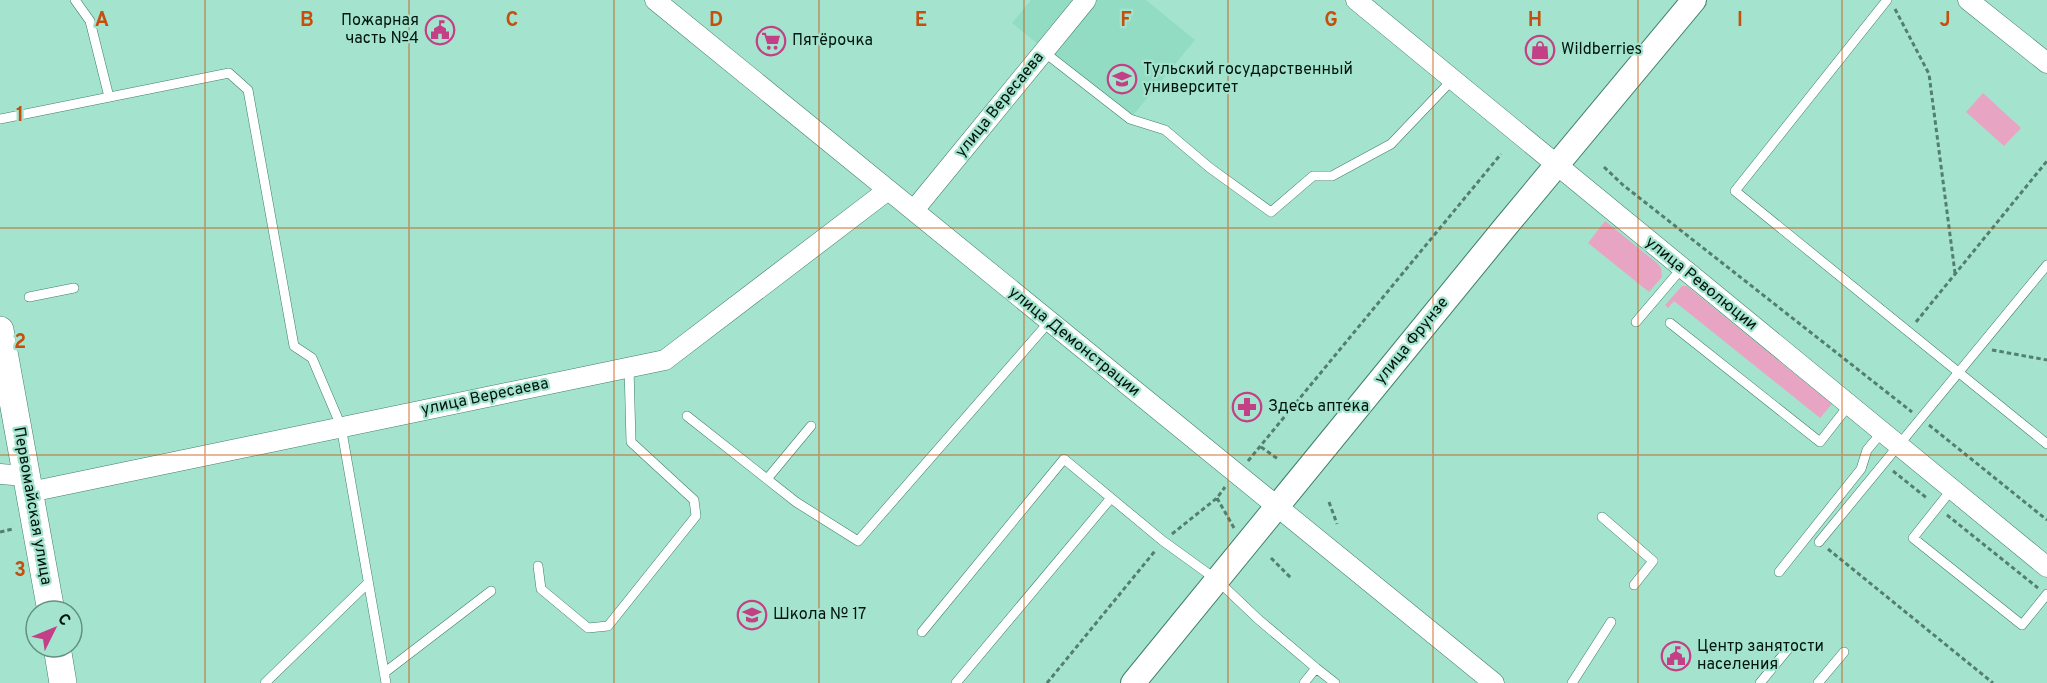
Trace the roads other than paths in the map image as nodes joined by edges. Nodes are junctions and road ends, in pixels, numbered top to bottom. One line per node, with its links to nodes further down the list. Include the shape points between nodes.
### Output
1 (75, 0): 11 (lane, via 90,21)
2 (655, 0): 14 (street, улица Демонстрации)
3 (1086, 0): 8 (street, улица Вересаева)
4 (1694, 0): 13 (street, улица Фрунзе)
5 (1888, 0): 25 (lane, via 1735,191)
6 (1968, 0): 9 (street)
7 (1358, 1): 10 (street, улица Революции)
8 (1044, 52): 10 (lane, via 1130,119 1165,130 1271,212 1312,176 1332,176 1391,144); 15 (street, улица Вересаева)
9 (2047, 63)
10 (1453, 80): 13 (street, улица Революции)
11 (109, 97): 12 (lane); 28 (lane, via 229,73 249,90 294,346 312,358)
12 (0, 119)
13 (1557, 165): 17 (street, улица Революции); 37 (street, улица Фрунзе)
14 (888, 190): 15 (street, улица Демонстрации); 24 (street, улица Вересаева, via 665,360)
15 (914, 210): 20 (street, улица Демонстрации)
16 (2047, 265): 25 (lane)
17 (1682, 268): 21 (lane); 26 (street, улица Революции)
18 (74, 288): 19 (lane)
19 (28, 297)
20 (1050, 322): 33 (lane, via 858,541); 37 (street, улица Демонстрации)
21 (1636, 322)
22 (1670, 323): 26 (lane, via 1820,442)
23 (0, 330): 34 (main road, Первомайская улица)
24 (629, 367): 28 (street, улица Вересаева); 40 (lane, via 631,442 694,500 696,516 608,626 588,628 542,589)
25 (1958, 373): 31 (lane); 32 (lane)
26 (1849, 405): 30 (street, улица Революции)
27 (687, 416): 33 (lane)
28 (341, 426): 34 (street, улица Вересаева); 44 (lane)
29 (811, 426): 33 (lane)
30 (1881, 432): 32 (street, улица Революции); 42 (lane, via 1867,450 1861,469)
31 (2047, 444)
32 (1898, 445): 35 (street, улица Революции); 39 (lane)
33 (767, 479)
34 (19, 481): 48 (main road, Первомайская улица)
35 (1952, 489): 41 (street, улица Революции); 47 (lane, via 1913,538 2022,626)
36 (1111, 498): 43 (lane); 50 (lane, via 1064,459); 59 (lane)
37 (1276, 508): 43 (street, улица Фрунзе); 63 (street, улица Демонстрации)
38 (1602, 517): 45 (lane, via 1653,561)
39 (1819, 542)
40 (538, 566)
41 (2047, 567)
42 (1779, 572)
43 (1218, 580): 54 (lane); 60 (street, улица Фрунзе)
44 (368, 583): 55 (lane); 57 (lane)
45 (1634, 585)
46 (491, 591): 55 (lane)
47 (2047, 594)
48 (48, 599)
49 (1611, 622): 64 (lane)
50 (922, 633)
51 (1788, 649): 65 (lane)
52 (1844, 652): 66 (lane)
53 (59, 659): 56 (main road)
54 (1316, 668): 61 (lane); 62 (lane)
55 (384, 673): 58 (lane)
56 (63, 683)
57 (265, 683)
58 (386, 683)
59 (956, 683)
60 (1133, 683)
61 (1304, 683)
62 (1335, 683)
63 (1494, 683)
64 (1572, 683)
65 (1760, 683)
66 (1818, 683)

